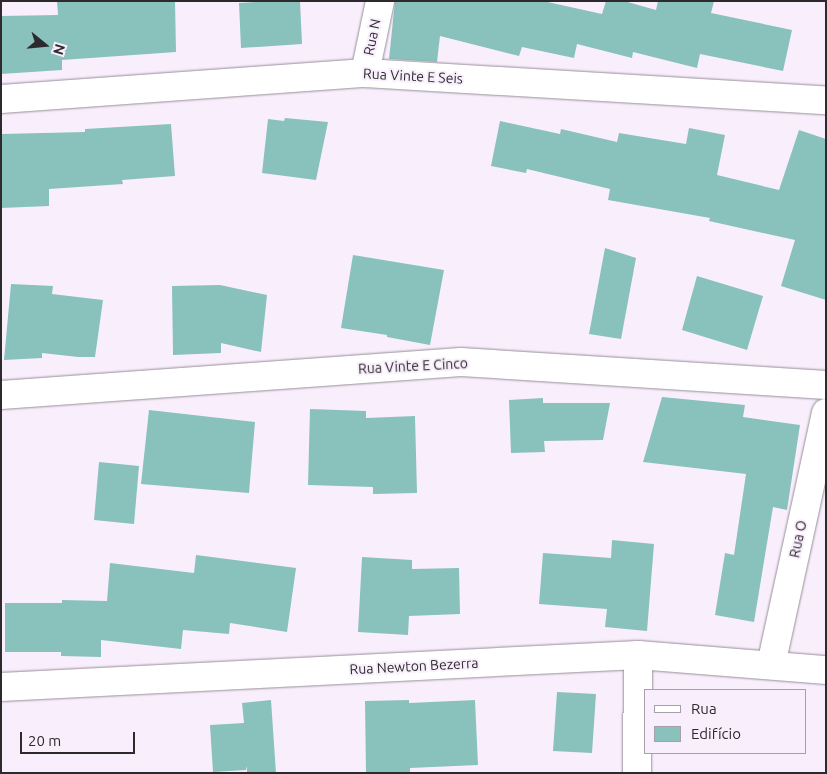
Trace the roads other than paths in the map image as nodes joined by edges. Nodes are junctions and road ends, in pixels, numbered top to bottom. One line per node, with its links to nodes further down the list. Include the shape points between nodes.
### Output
1 (380, 1): 2 (street, Rua N)
2 (365, 73): 3 (street, Rua Vinte E Seis); 4 (street, Rua Vinte E Seis)
3 (1, 99)
4 (826, 100)
5 (826, 385): 6 (street, Rua Vinte E Cinco, via 462,362)
6 (1, 395)
7 (826, 413): 9 (street, Rua O)
8 (638, 655): 9 (street, Rua Newton Bezerra); 11 (street, Rua Newton Bezerra); 12 (street)
9 (770, 665): 10 (street, Rua Newton Bezerra)
10 (826, 670)
11 (1, 687)
12 (637, 773)

